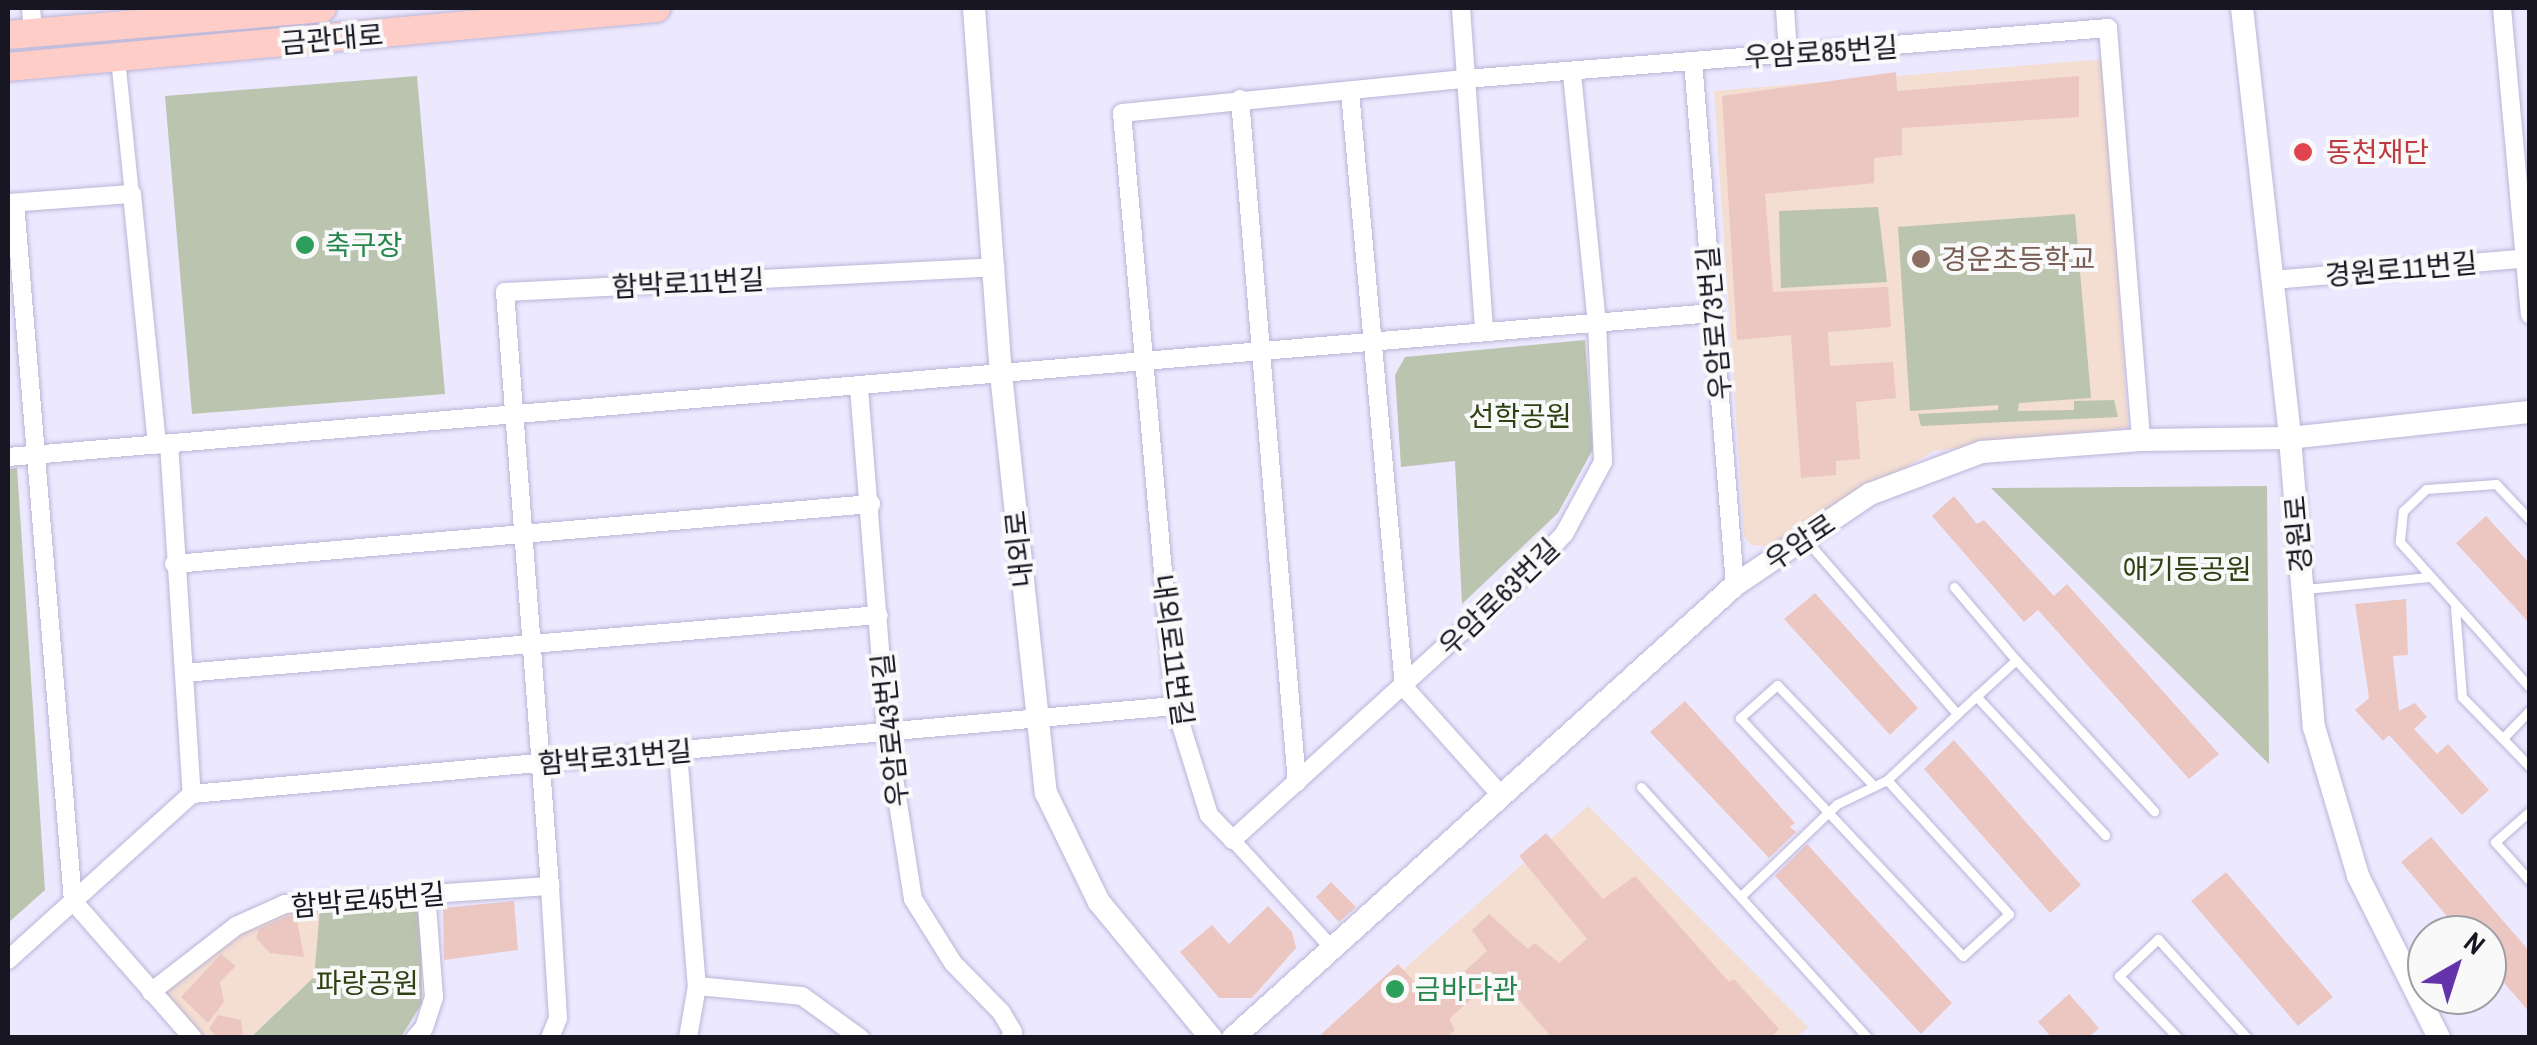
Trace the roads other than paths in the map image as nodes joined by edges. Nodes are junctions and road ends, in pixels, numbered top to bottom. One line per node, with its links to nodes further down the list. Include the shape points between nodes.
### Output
1 (322, 8): 8 (main road, 금관대로)
2 (656, 8): 10 (main road, 금관대로)
3 (974, 8): 21 (street, 내외로)
4 (1461, 8): 14 (street)
5 (1785, 8): 9 (street)
6 (2242, 8): 22 (street, 경원로)
7 (2502, 8): 20 (street)
8 (24, 25)
9 (1788, 55): 11 (street, 우암로85번길); 35 (street, 우암로85번길, via 2108,28)
10 (118, 59): 12 (main road, 금관대로); 18 (street)
11 (1693, 62): 13 (street, 우암로85번길); 23 (street, 우암로73번길)
12 (8, 67)
13 (1572, 74): 14 (street, 우암로85번길); 25 (street)
14 (1465, 80): 15 (street, 우암로85번길); 26 (street)
15 (1350, 92): 16 (street, 우암로85번길); 27 (street)
16 (1240, 99): 17 (street, 우암로85번길); 28 (street)
17 (1122, 112): 29 (street, 내외로11번길)
18 (132, 194): 19 (street); 36 (street)
19 (11, 203): 37 (street)
20 (2527, 258): 22 (street, 경원로11번길); 24 (street)
21 (995, 267): 30 (street, 내외로); 33 (street, 함박로11번길, via 504,292)
22 (2273, 280): 34 (street, 경원로)
23 (1713, 313): 25 (street); 45 (street, 우암로73번길)
24 (2530, 315)
25 (1597, 323): 26 (street); 53 (street, 우암로63번길, via 1603,462 1564,534)
26 (1484, 332): 27 (street)
27 (1374, 342): 28 (street); 53 (street, 우암로63번길)
28 (1261, 351): 29 (street); 66 (street)
29 (1142, 361): 30 (street); 56 (street, 내외로11번길)
30 (1001, 374): 31 (street); 59 (street, 내외로)
31 (858, 388): 33 (street); 39 (street, 우암로43번길)
32 (2530, 412): 34 (street, 우암로)
33 (514, 416): 36 (street); 41 (street)
34 (2290, 438): 35 (street, 우암로); 47 (street, 경원로)
35 (2141, 440): 42 (street, 우암로, via 1982,452 1870,494)
36 (163, 444): 37 (street); 43 (street)
37 (36, 455): 38 (street); 80 (street)
38 (8, 458)
39 (871, 504): 41 (street); 49 (street, 우암로43번길)
40 (2530, 520): 44 (lane, via 2496,484 2426,490 2403,511 2400,542)
41 (523, 535): 43 (street); 50 (street)
42 (1804, 538): 45 (street, 우암로); 58 (lane)
43 (174, 564): 52 (street)
44 (2428, 577): 47 (lane); 48 (lane)
45 (1735, 585): 69 (street, 우암로)
46 (1954, 587): 51 (lane)
47 (2302, 589): 96 (street, 경원로, via 2314,727 2358,876)
48 (2455, 606): 54 (lane); 61 (lane, via 2462,697)
49 (879, 615): 50 (street); 60 (street, 우암로43번길)
50 (532, 644): 52 (street); 63 (street)
51 (2016, 660): 55 (lane); 72 (lane)
52 (184, 673): 70 (street)
53 (1404, 688): 66 (street, 우암로63번길); 69 (street)
54 (2530, 688)
55 (1976, 696): 58 (lane); 74 (lane)
56 (1175, 706): 59 (street, 함박로31번길); 75 (street, 내외로11번길, via 1208,815)
57 (2530, 710): 61 (lane)
58 (1957, 714): 65 (lane)
59 (1037, 722): 60 (street, 함박로31번길); 91 (street, 내외로, via 1046,793 1099,902)
60 (887, 733): 62 (street, 함박로31번길); 90 (street, 우암로43번길, via 912,899 953,963 1001,1012)
61 (2502, 738): 64 (lane)
62 (678, 752): 63 (street, 함박로31번길); 83 (street)
63 (540, 764): 70 (street, 함박로31번길); 77 (street)
64 (2530, 768)
65 (1886, 780): 67 (lane); 73 (lane, via 2009,914 1962,956)
66 (1297, 783): 75 (street, 우암로63번길)
67 (1874, 786): 73 (lane); 73 (lane, via 1777,685 1740,718)
68 (1641, 787): 79 (lane)
69 (1499, 792): 81 (street, 우암로)
70 (192, 794): 80 (street)
71 (2530, 811): 76 (lane, via 2495,842)
72 (2154, 812)
73 (1828, 813): 79 (lane)
74 (2105, 834)
75 (1234, 840): 81 (street, 내외로11번길)
76 (2530, 881)
77 (550, 886): 78 (street, 함박로45번길); 87 (street, via 558,1018)
78 (426, 894): 84 (street, 함박로45번길, via 285,904 236,926); 86 (street, via 434,996)
79 (1741, 896): 93 (lane)
80 (73, 902): 82 (street); 84 (street)
81 (1331, 947): 92 (street, 우암로)
82 (8, 960)
83 (697, 986): 88 (street); 89 (street, via 802,996)
84 (151, 992): 85 (street)
85 (194, 1038)
86 (414, 1038)
87 (550, 1038)
88 (688, 1038)
89 (860, 1038)
90 (1010, 1038)
91 (1212, 1038)
92 (1233, 1038)
93 (1868, 1038)
94 (2178, 1038): 95 (lane, via 2119,976 2158,939)
95 (2247, 1038)
96 (2439, 1038)

